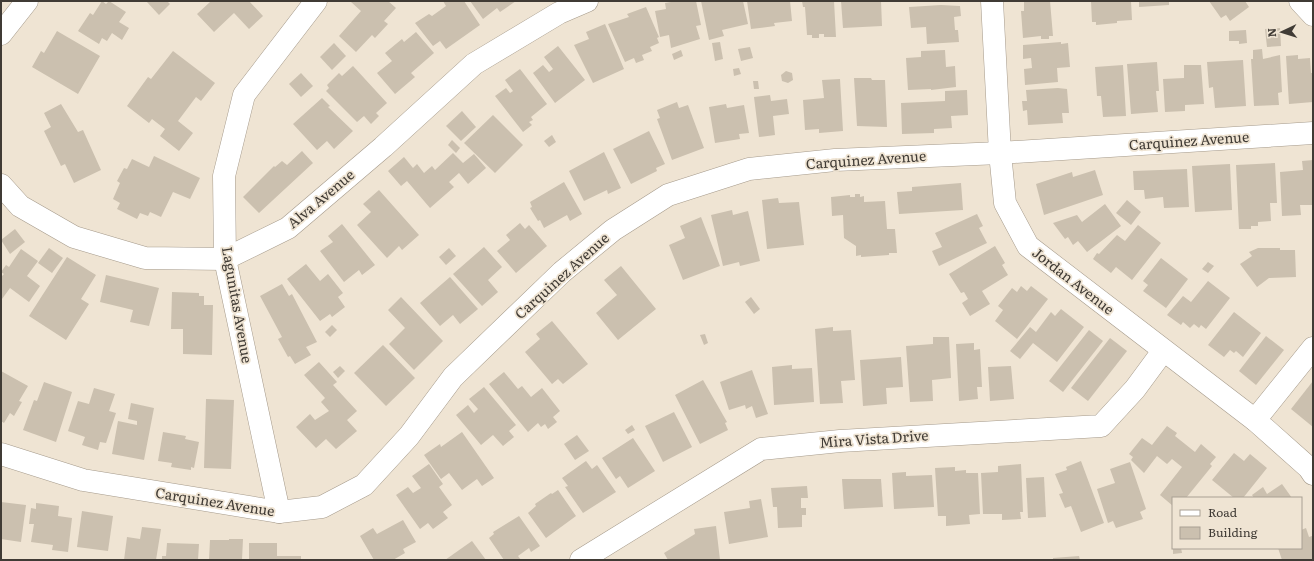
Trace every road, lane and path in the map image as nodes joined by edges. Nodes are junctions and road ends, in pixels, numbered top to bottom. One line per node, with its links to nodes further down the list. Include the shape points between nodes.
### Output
1 (27, 1): 7 (street)
2 (316, 1): 11 (street, Lagunitas Avenue, via 244,95 224,176)
3 (587, 1): 11 (street, Alva Avenue, via 559,13 474,64 383,147 288,228)
4 (992, 1): 9 (street, Jordan Avenue)
5 (1300, 1): 6 (street)
6 (1313, 15)
7 (1, 34)
8 (1313, 133): 9 (street, Carquinez Avenue)
9 (1000, 153): 13 (street, Jordan Avenue, via 1005,203 1028,246); 17 (street, Carquinez Avenue, via 835,160 749,169 668,196 613,230 562,272 454,377 409,436 364,485 322,507)
10 (1, 185): 11 (street, Alva Avenue, via 20,206 74,237 145,258)
11 (225, 259): 17 (street, Lagunitas Avenue)
12 (1313, 348): 14 (street)
13 (1163, 350): 14 (street, Jordan Avenue); 18 (street, Mira Vista Drive, via 1135,389 1101,426 840,441 760,449)
14 (1255, 420): 16 (street, Jordan Avenue, via 1310,468)
15 (1, 454): 17 (street, Carquinez Avenue, via 83,480)
16 (1313, 474)
17 (279, 512)
18 (581, 560)

